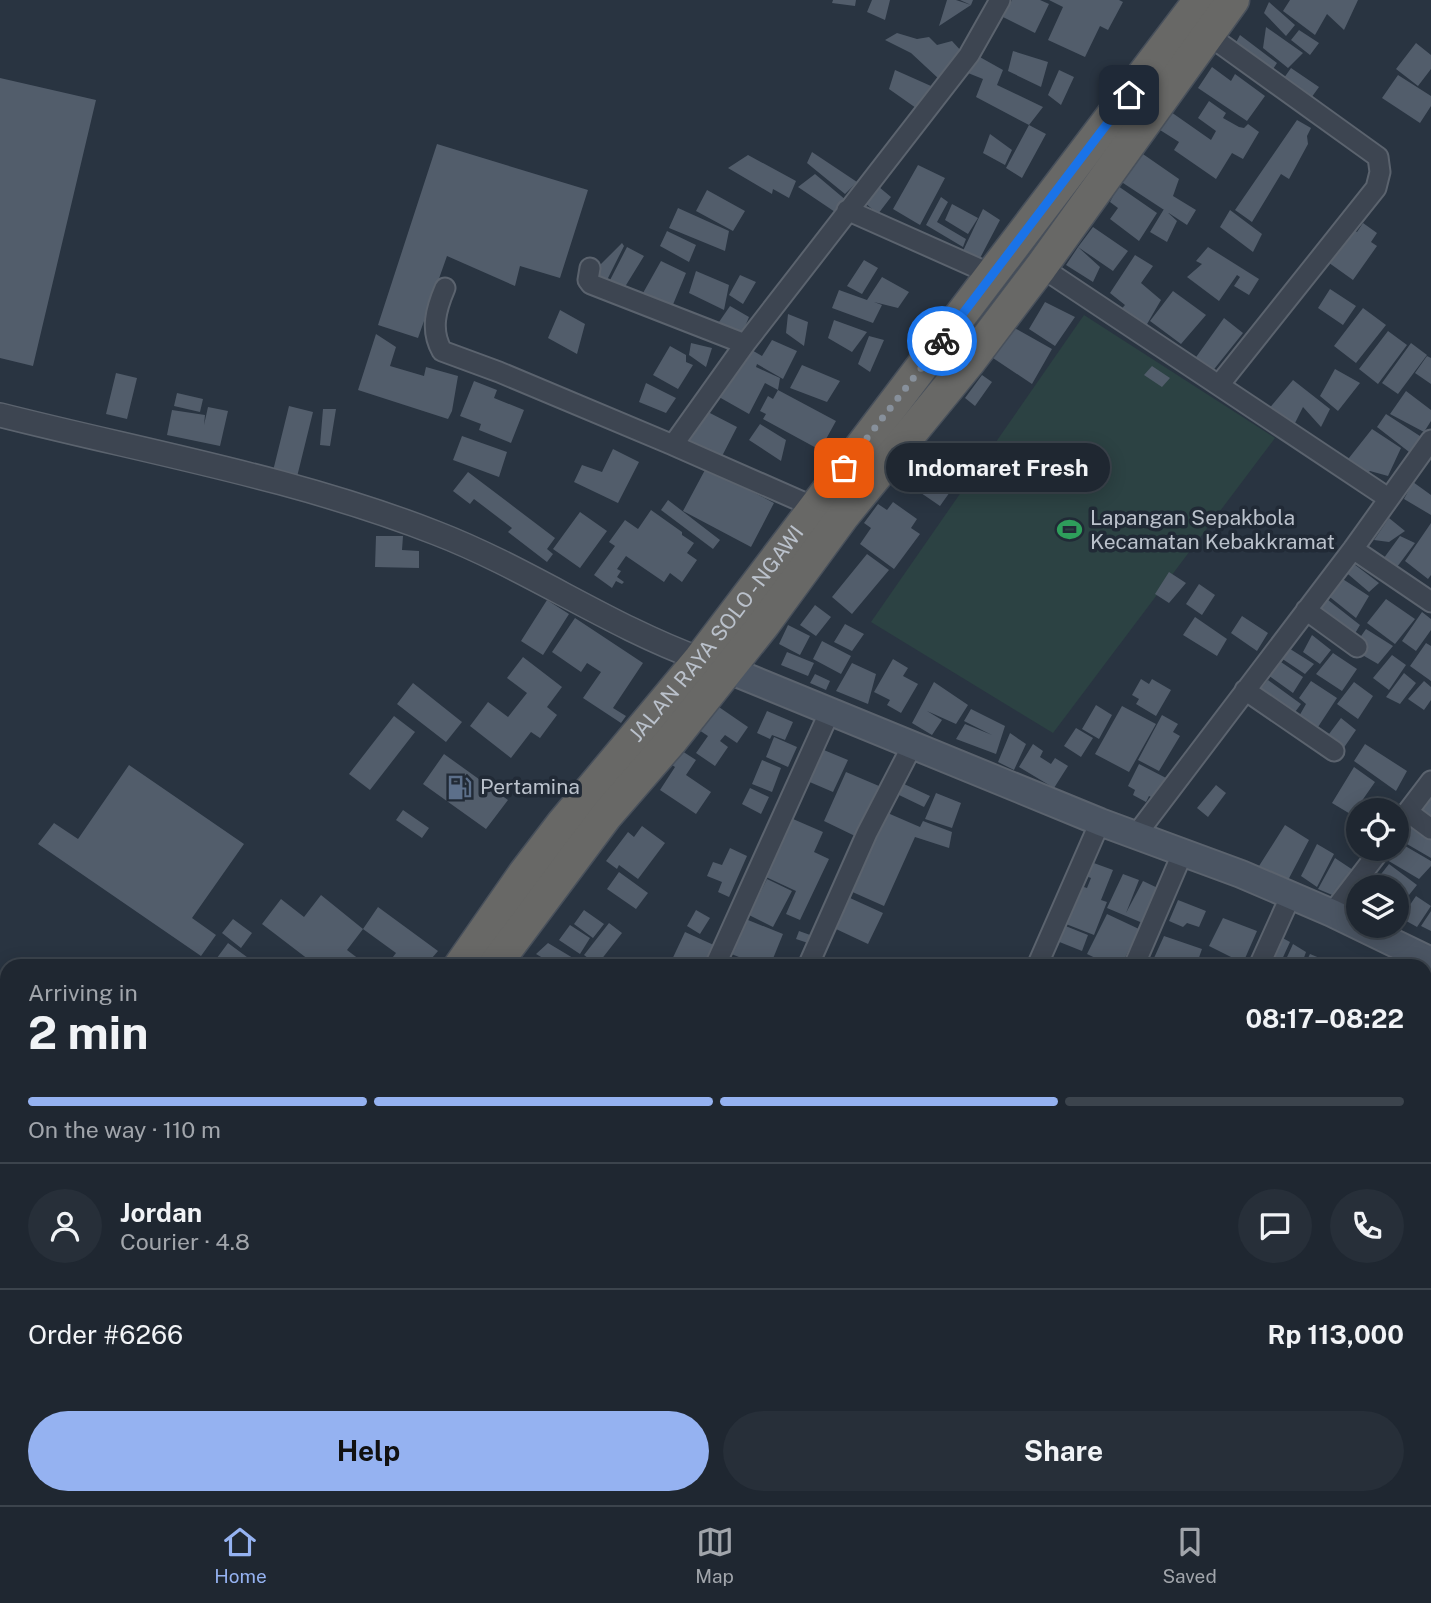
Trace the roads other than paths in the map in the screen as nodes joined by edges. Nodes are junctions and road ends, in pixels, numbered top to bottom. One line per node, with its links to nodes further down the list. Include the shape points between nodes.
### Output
1 (1000, 0): 5 (street, via 969,55)
2 (1200, 0): 8 (highway, JALAN RAYA SOLO - NGAWI)
3 (1233, 0): 4 (highway, JALAN RAYA SOLO - NGAWI)
4 (1207, 34): 6 (highway, JALAN RAYA SOLO - NGAWI); 11 (street, via 1378,157 1380,172 1376,188)
5 (847, 210): 8 (street); 10 (street)
6 (1041, 267): 11 (street); 21 (highway, JALAN RAYA SOLO - NGAWI, via 843,516)
7 (590, 268): 10 (street, via 591,284)
8 (993, 275): 16 (highway, JALAN RAYA SOLO - NGAWI)
9 (445, 288): 14 (street, via 434,331 442,351)
10 (745, 344): 14 (street)
11 (1219, 385): 15 (street)
12 (0, 415): 21 (street, via 246,474 393,516)
13 (1431, 440): 15 (street)
14 (673, 444): 16 (street)
15 (1388, 498): 17 (street)
16 (814, 507): 21 (highway, JALAN RAYA SOLO - NGAWI)
17 (1353, 549): 18 (street); 19 (street)
18 (1431, 602)
19 (1306, 610): 20 (street); 22 (street)
20 (1357, 647)
21 (714, 664): 23 (main road); 36 (highway, JALAN RAYA SOLO - NGAWI, via 564,823); 37 (highway, JALAN RAYA SOLO - NGAWI, via 671,741 606,816)
22 (1245, 690): 25 (street); 31 (street)
23 (830, 711): 24 (main road); 38 (street)
24 (913, 744): 28 (main road); 39 (street)
25 (1334, 751)
26 (1431, 781): 27 (street)
27 (1409, 811)
28 (1100, 822): 31 (main road); 40 (street)
29 (1409, 822): 30 (street)
30 (1431, 829)
31 (1136, 835): 32 (main road)
32 (1183, 852): 34 (main road); 41 (street)
33 (1372, 861): 35 (street)
34 (1291, 895): 35 (main road); 42 (street)
35 (1332, 913): 43 (main road)
36 (465, 959)
37 (499, 959)
38 (718, 959)
39 (811, 959)
40 (1040, 959)
41 (1137, 959)
42 (1262, 959)
43 (1413, 959)

